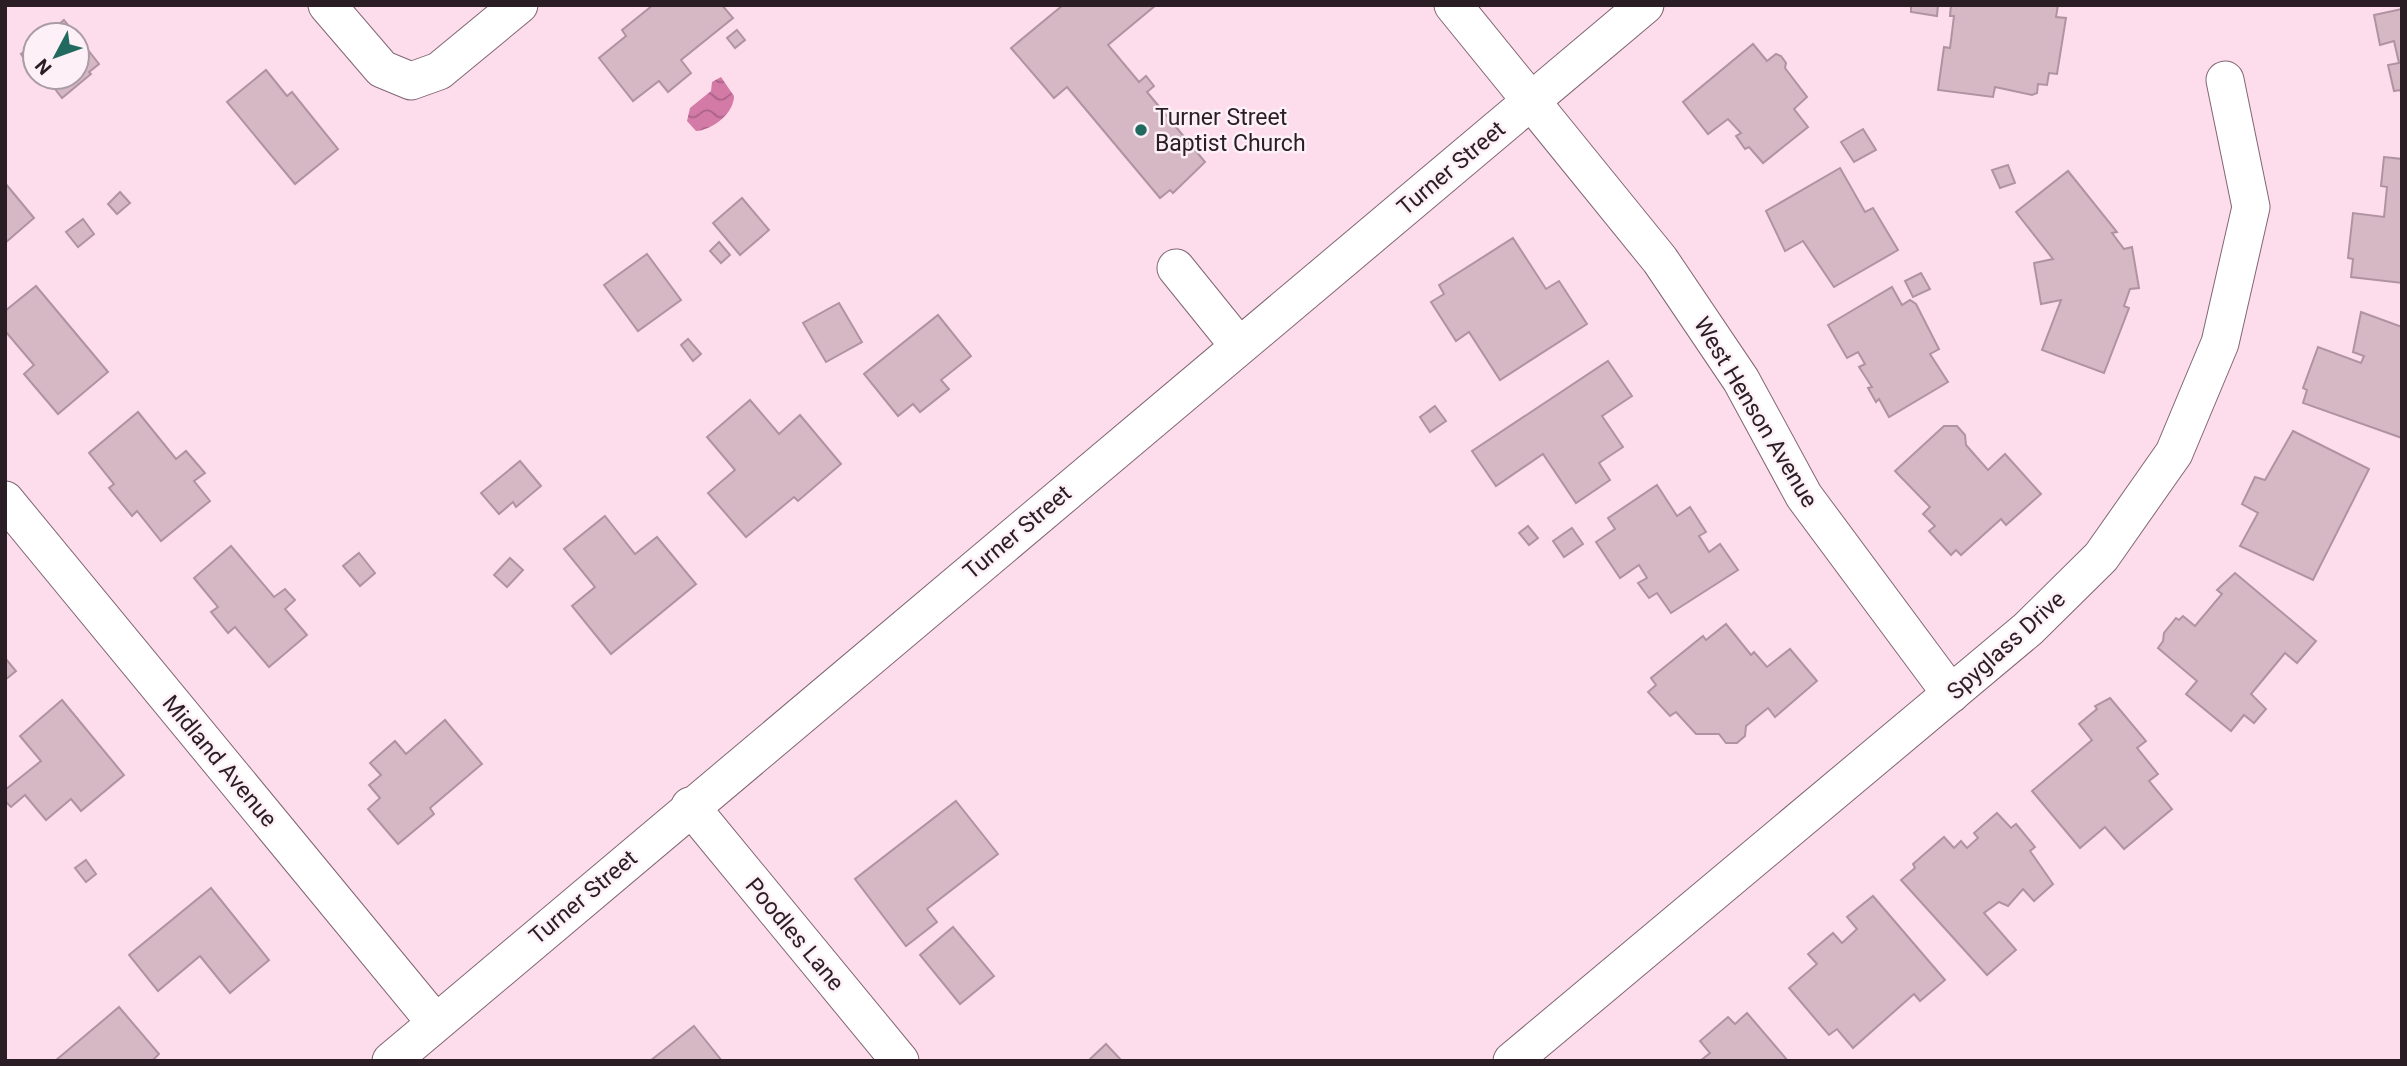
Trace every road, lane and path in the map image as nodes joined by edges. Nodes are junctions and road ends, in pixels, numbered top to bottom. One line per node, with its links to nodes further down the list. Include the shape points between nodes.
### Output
1 (327, 5): 2 (street, via 382,69 411,81 439,71)
2 (519, 5)
3 (1453, 5): 6 (street, West Henson Avenue)
4 (1645, 5): 6 (street, Turner Street)
5 (2225, 80): 10 (street, Spyglass Drive, via 2251,207 2220,343 2174,453 2101,558 2028,629)
6 (1532, 100): 8 (street, Turner Street); 10 (street, West Henson Avenue, via 1660,260 1741,380 1804,496)
7 (1176, 268): 8 (street)
8 (1239, 346): 11 (street, Turner Street)
9 (5, 500): 12 (street, Midland Avenue)
10 (1951, 694): 15 (street, Spyglass Drive)
11 (690, 806): 12 (street, Turner Street); 14 (street, Poodles Lane)
12 (435, 1022): 13 (street, Turner Street)
13 (391, 1061)
14 (900, 1061)
15 (1512, 1061)

